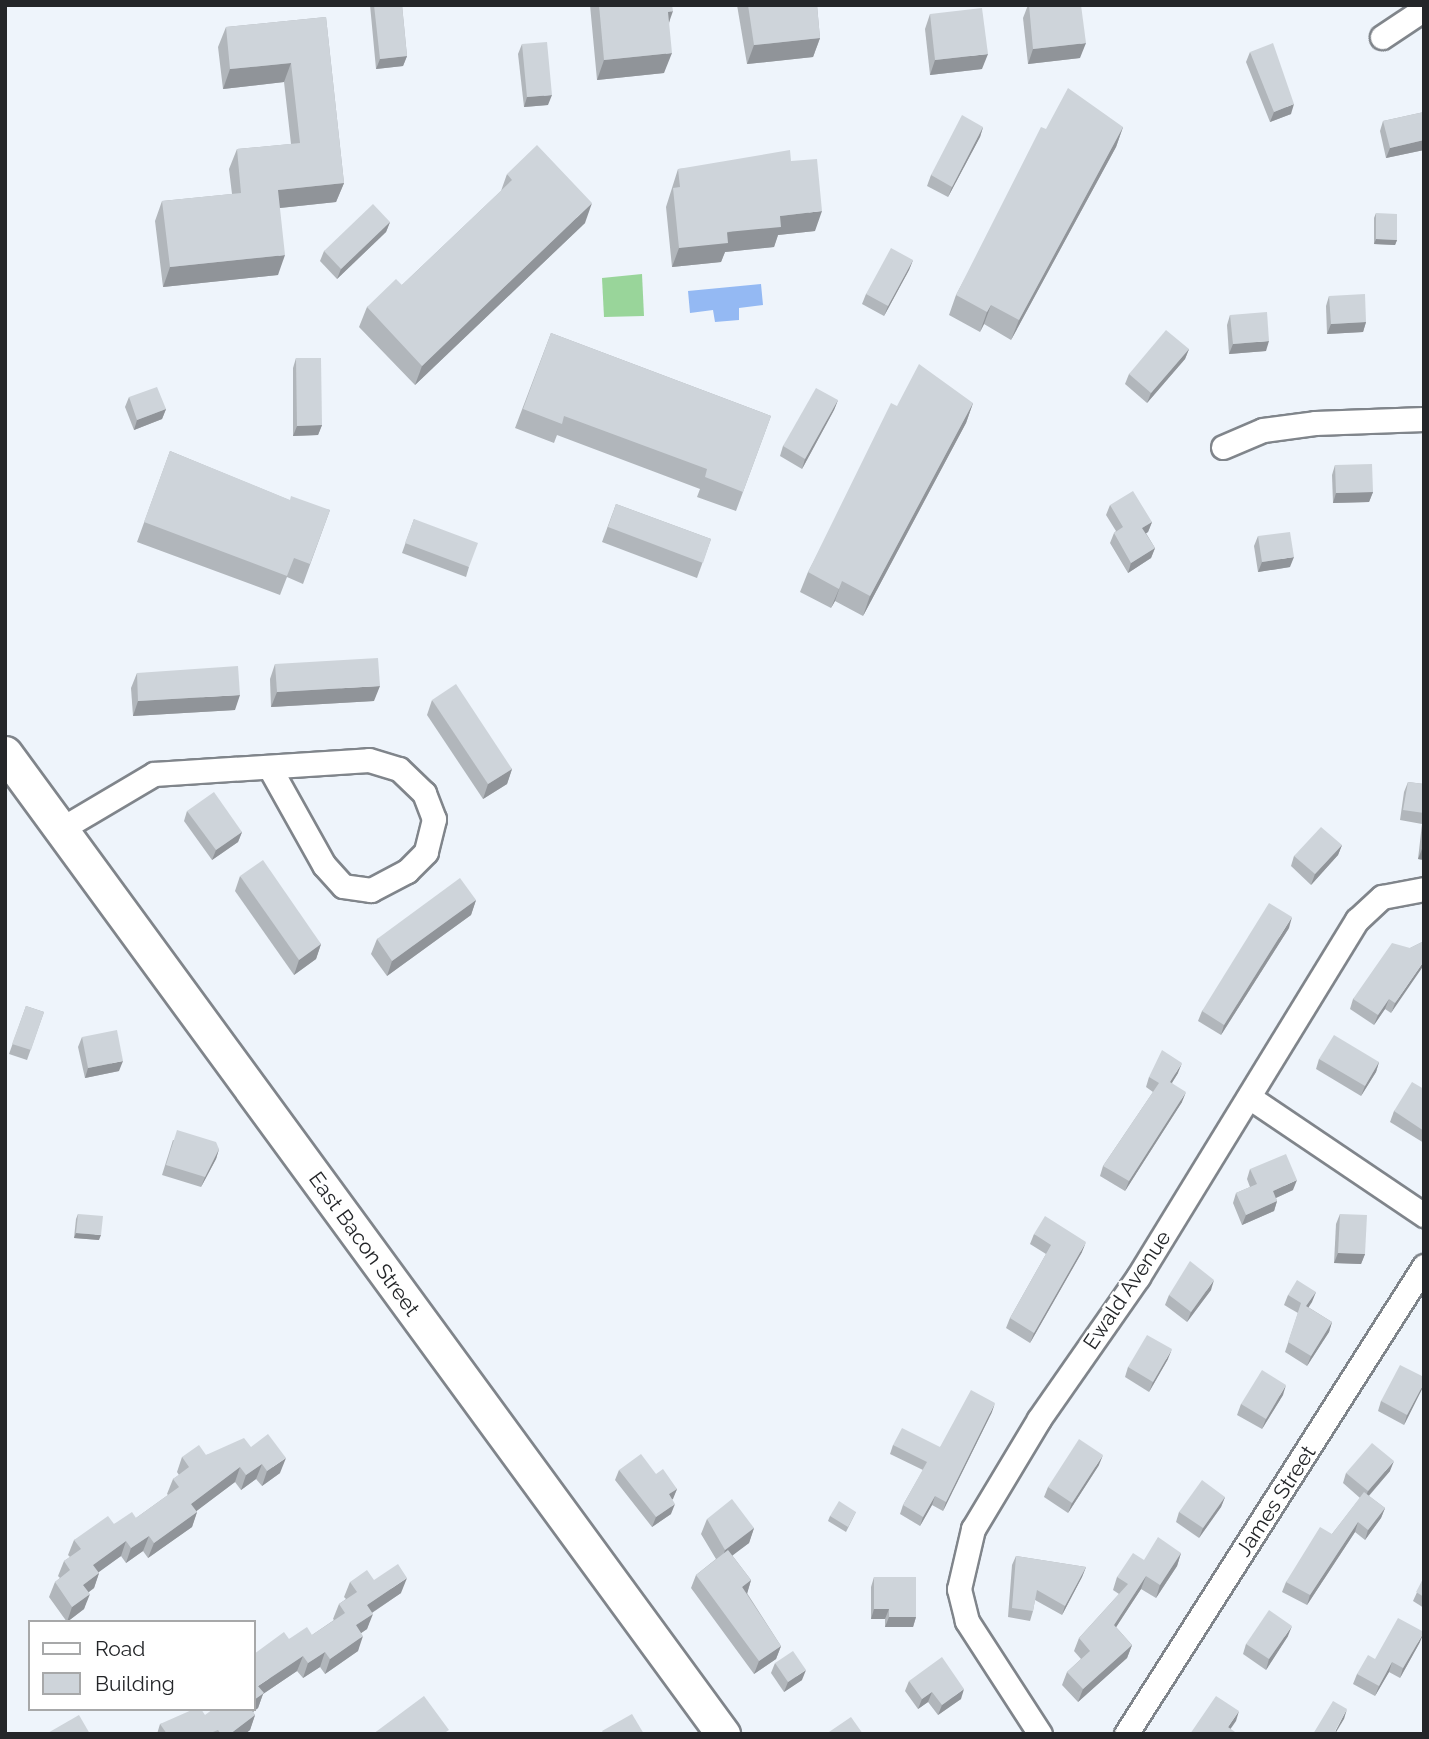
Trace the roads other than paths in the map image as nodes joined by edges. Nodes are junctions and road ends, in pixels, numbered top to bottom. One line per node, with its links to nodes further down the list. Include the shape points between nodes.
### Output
1 (1424, 9): 2 (street)
2 (1382, 37)
3 (1424, 419): 4 (street, via 1263,430)
4 (1223, 447)
5 (5, 753): 7 (main road, East Bacon Street)
6 (271, 770): 6 (street, via 369,760 399,769 424,793 434,819 426,852 407,871 371,890 344,886 324,865); 7 (street, via 154,774)
7 (61, 829): 12 (main road, East Bacon Street)
8 (1424, 889): 9 (street, Ewald Avenue, via 1382,897 1357,920)
9 (1249, 1097): 10 (street); 13 (street, Ewald Avenue, via 973,1529 960,1589 967,1621)
10 (1424, 1215)
11 (1424, 1266): 14 (street, James Street)
12 (723, 1734)
13 (1040, 1734)
14 (1126, 1734)

